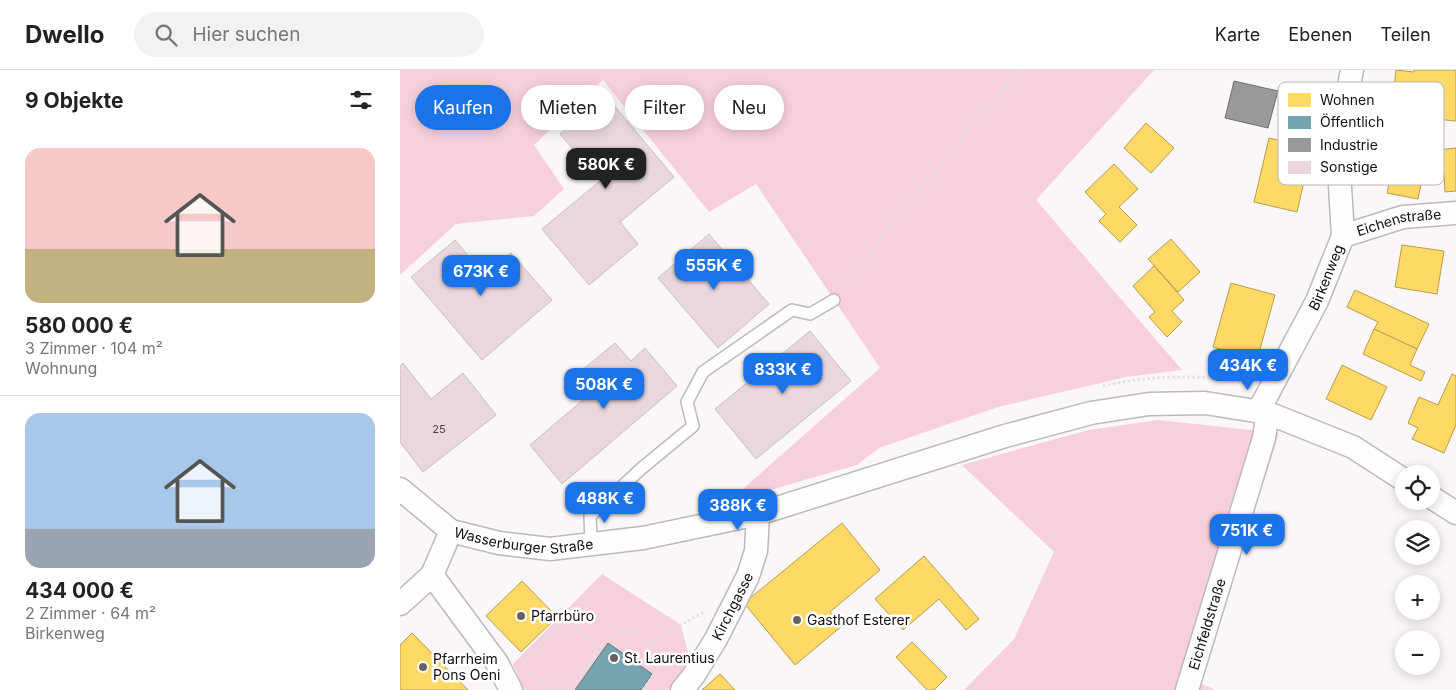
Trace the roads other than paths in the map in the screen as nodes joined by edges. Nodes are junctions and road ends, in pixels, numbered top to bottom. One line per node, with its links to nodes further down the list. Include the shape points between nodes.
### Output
1 (1340, 185): 3 (street, Birkenweg)
2 (1456, 213): 3 (street, Eichenstraße, via 1403,217)
3 (1343, 236): 5 (street, Birkenweg, via 1317,301)
4 (834, 300): 12 (lane, via 810,314 792,310 704,372 687,402 694,426 590,516)
5 (1263, 413): 6 (street, Wasserburger Straße, via 1353,447); 10 (street, Wasserburger Straße, via 1206,403 1149,404 1091,413 1005,436); 17 (street, Eichfeldstraße, via 1264,438)
6 (1395, 474)
7 (400, 489): 11 (street, Wasserburger Straße)
8 (1440, 503): 9 (street)
9 (1456, 513)
10 (758, 514): 12 (street, Wasserburger Straße, via 643,538); 16 (street, Kirchgasse, via 756,551 748,576 716,639)
11 (451, 531): 12 (street, Wasserburger Straße, via 499,543 550,549); 13 (street)
12 (591, 544)
13 (432, 575): 14 (street); 15 (street, via 497,663)
14 (400, 604)
15 (511, 690)
16 (682, 690)
17 (1187, 690)

